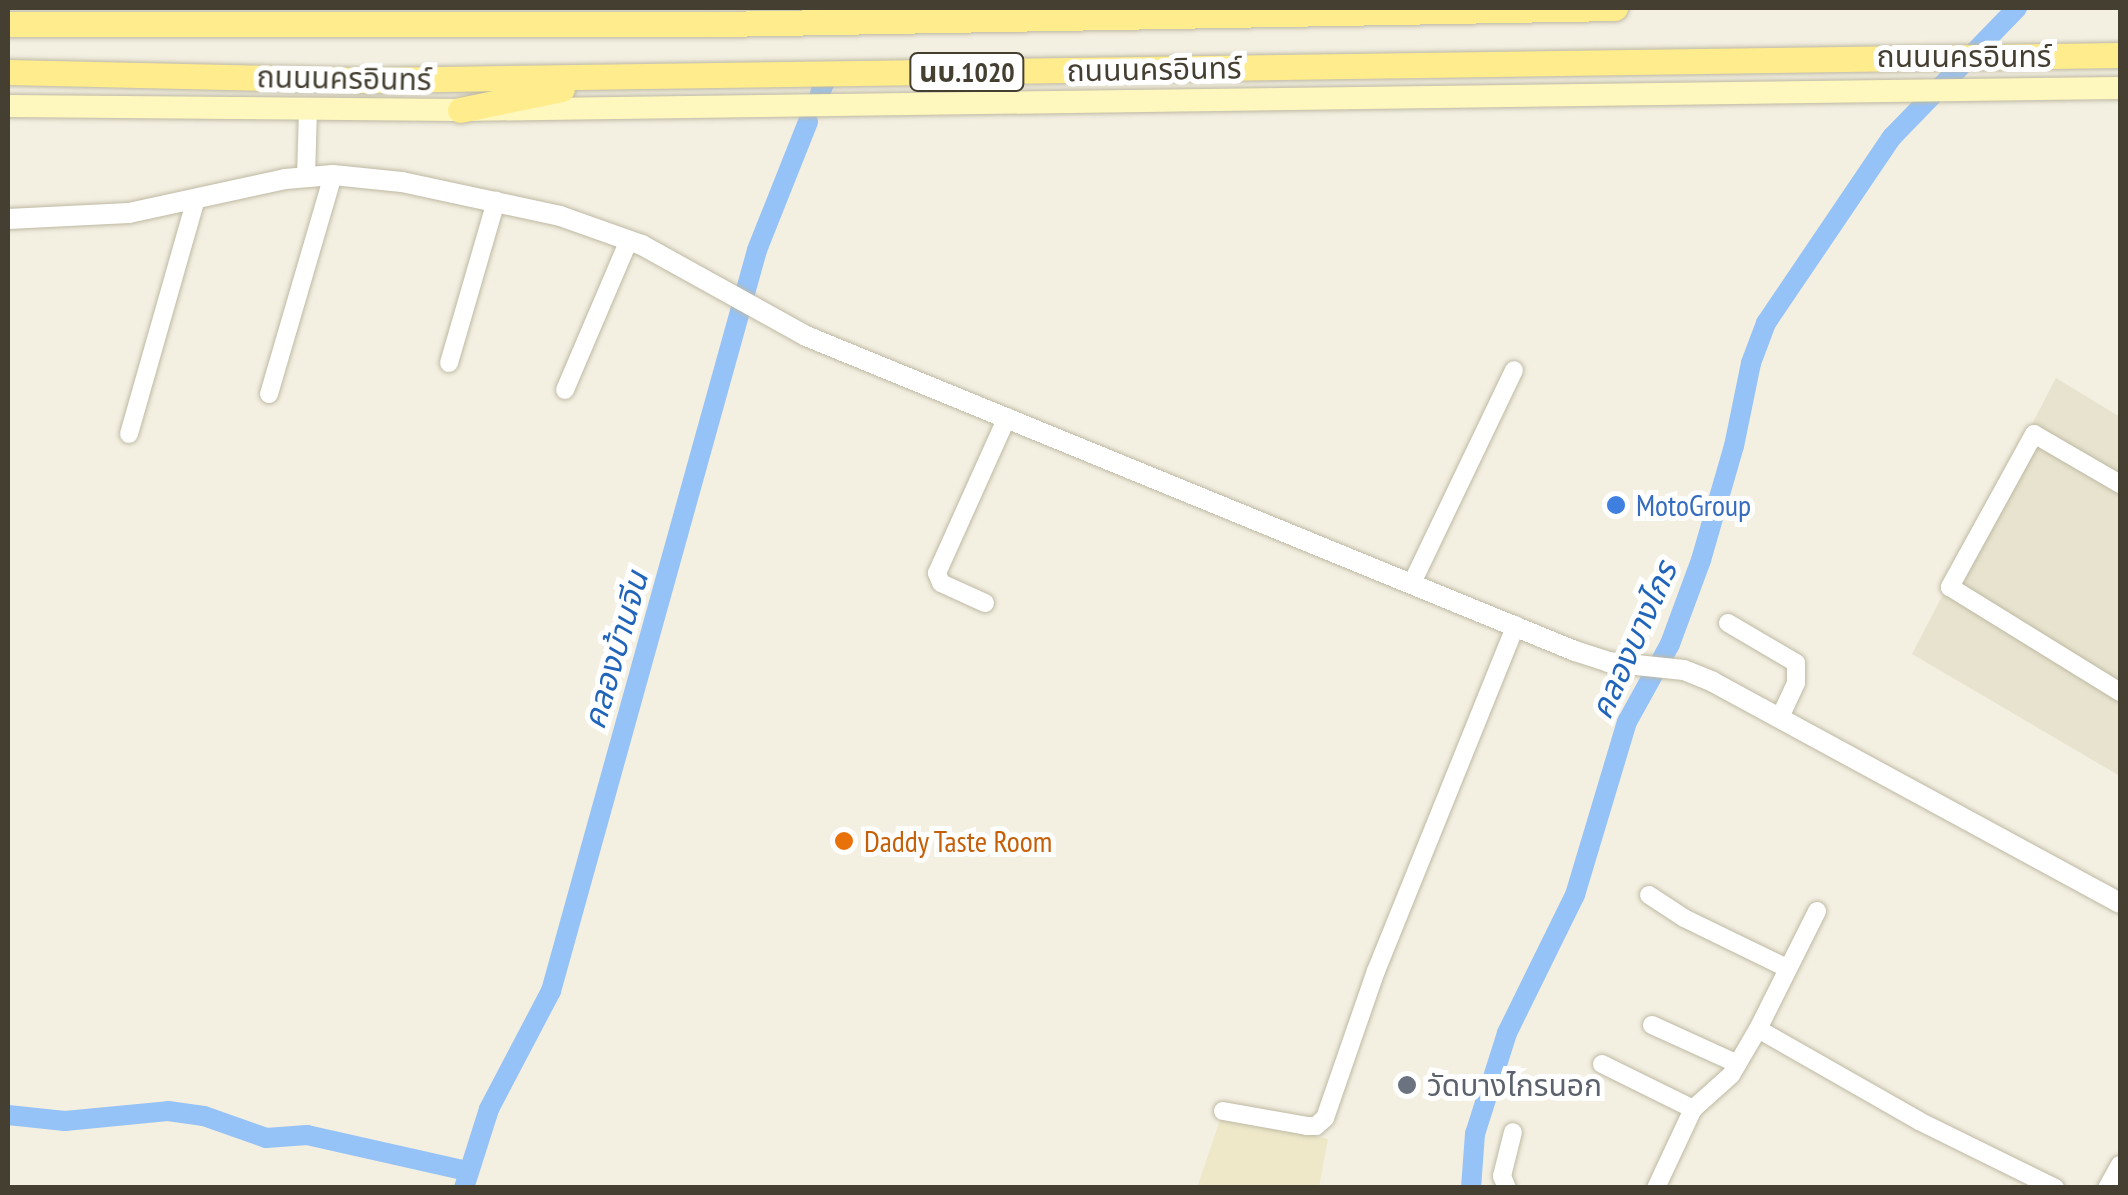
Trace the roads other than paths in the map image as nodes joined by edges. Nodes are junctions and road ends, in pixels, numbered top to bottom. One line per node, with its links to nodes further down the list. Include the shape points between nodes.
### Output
1 (606, 8): 4 (main road)
2 (1616, 8): 4 (main road, ถนนนครอินทร์ / นบ.1020)
3 (8, 24): 4 (main road, ถนนนครอินทร์ / นบ.1020)
4 (493, 24)
5 (2120, 56): 7 (main road, ถนนนครอินทร์ / นบ.1020)
6 (8, 72): 7 (main road, ถนนนครอินทร์ / นบ.1020, via 370,80)
7 (621, 77): 11 (main road)
8 (2120, 88): 11 (main road, ถนนนครอินทร์ / นบ.1020)
9 (8, 106): 10 (main road, ถนนนครอินทร์ / นบ.1020)
10 (308, 110): 11 (main road, ถนนนครอินทร์ / นบ.1020); 13 (street)
11 (460, 110)
12 (333, 176): 13 (street); 14 (street); 21 (street)
13 (306, 177): 15 (street)
14 (496, 201): 17 (street); 18 (street)
15 (195, 202): 16 (street); 23 (street)
16 (8, 219)
17 (629, 240): 20 (street); 22 (street, via 806,336)
18 (449, 363)
19 (1514, 370): 25 (street)
20 (565, 390)
21 (269, 394)
22 (1007, 417): 25 (street); 26 (street, via 937,573 941,583)
23 (129, 434)
24 (2120, 484): 29 (street, via 2034,434 1950,587)
25 (1412, 582): 28 (street)
26 (985, 604)
27 (1728, 622): 30 (street, via 1796,664 1796,683)
28 (1516, 625): 30 (street, via 1608,662 1684,670); 40 (street, via 1376,970 1325,1118 1307,1126)
29 (2120, 692)
30 (1780, 717): 32 (street)
31 (1649, 895): 34 (street)
32 (2120, 903)
33 (1818, 911): 34 (street)
34 (1787, 968): 36 (street)
35 (1652, 1024): 38 (street)
36 (1758, 1029): 38 (street); 45 (street, via 1919,1121)
37 (1602, 1064): 39 (street)
38 (1738, 1064): 39 (street)
39 (1693, 1109): 44 (street)
40 (1223, 1111)
41 (1513, 1132): 43 (street, via 1502,1176)
42 (2120, 1165): 46 (street)
43 (1508, 1188)
44 (1656, 1188)
45 (2055, 1188)
46 (2107, 1188)

